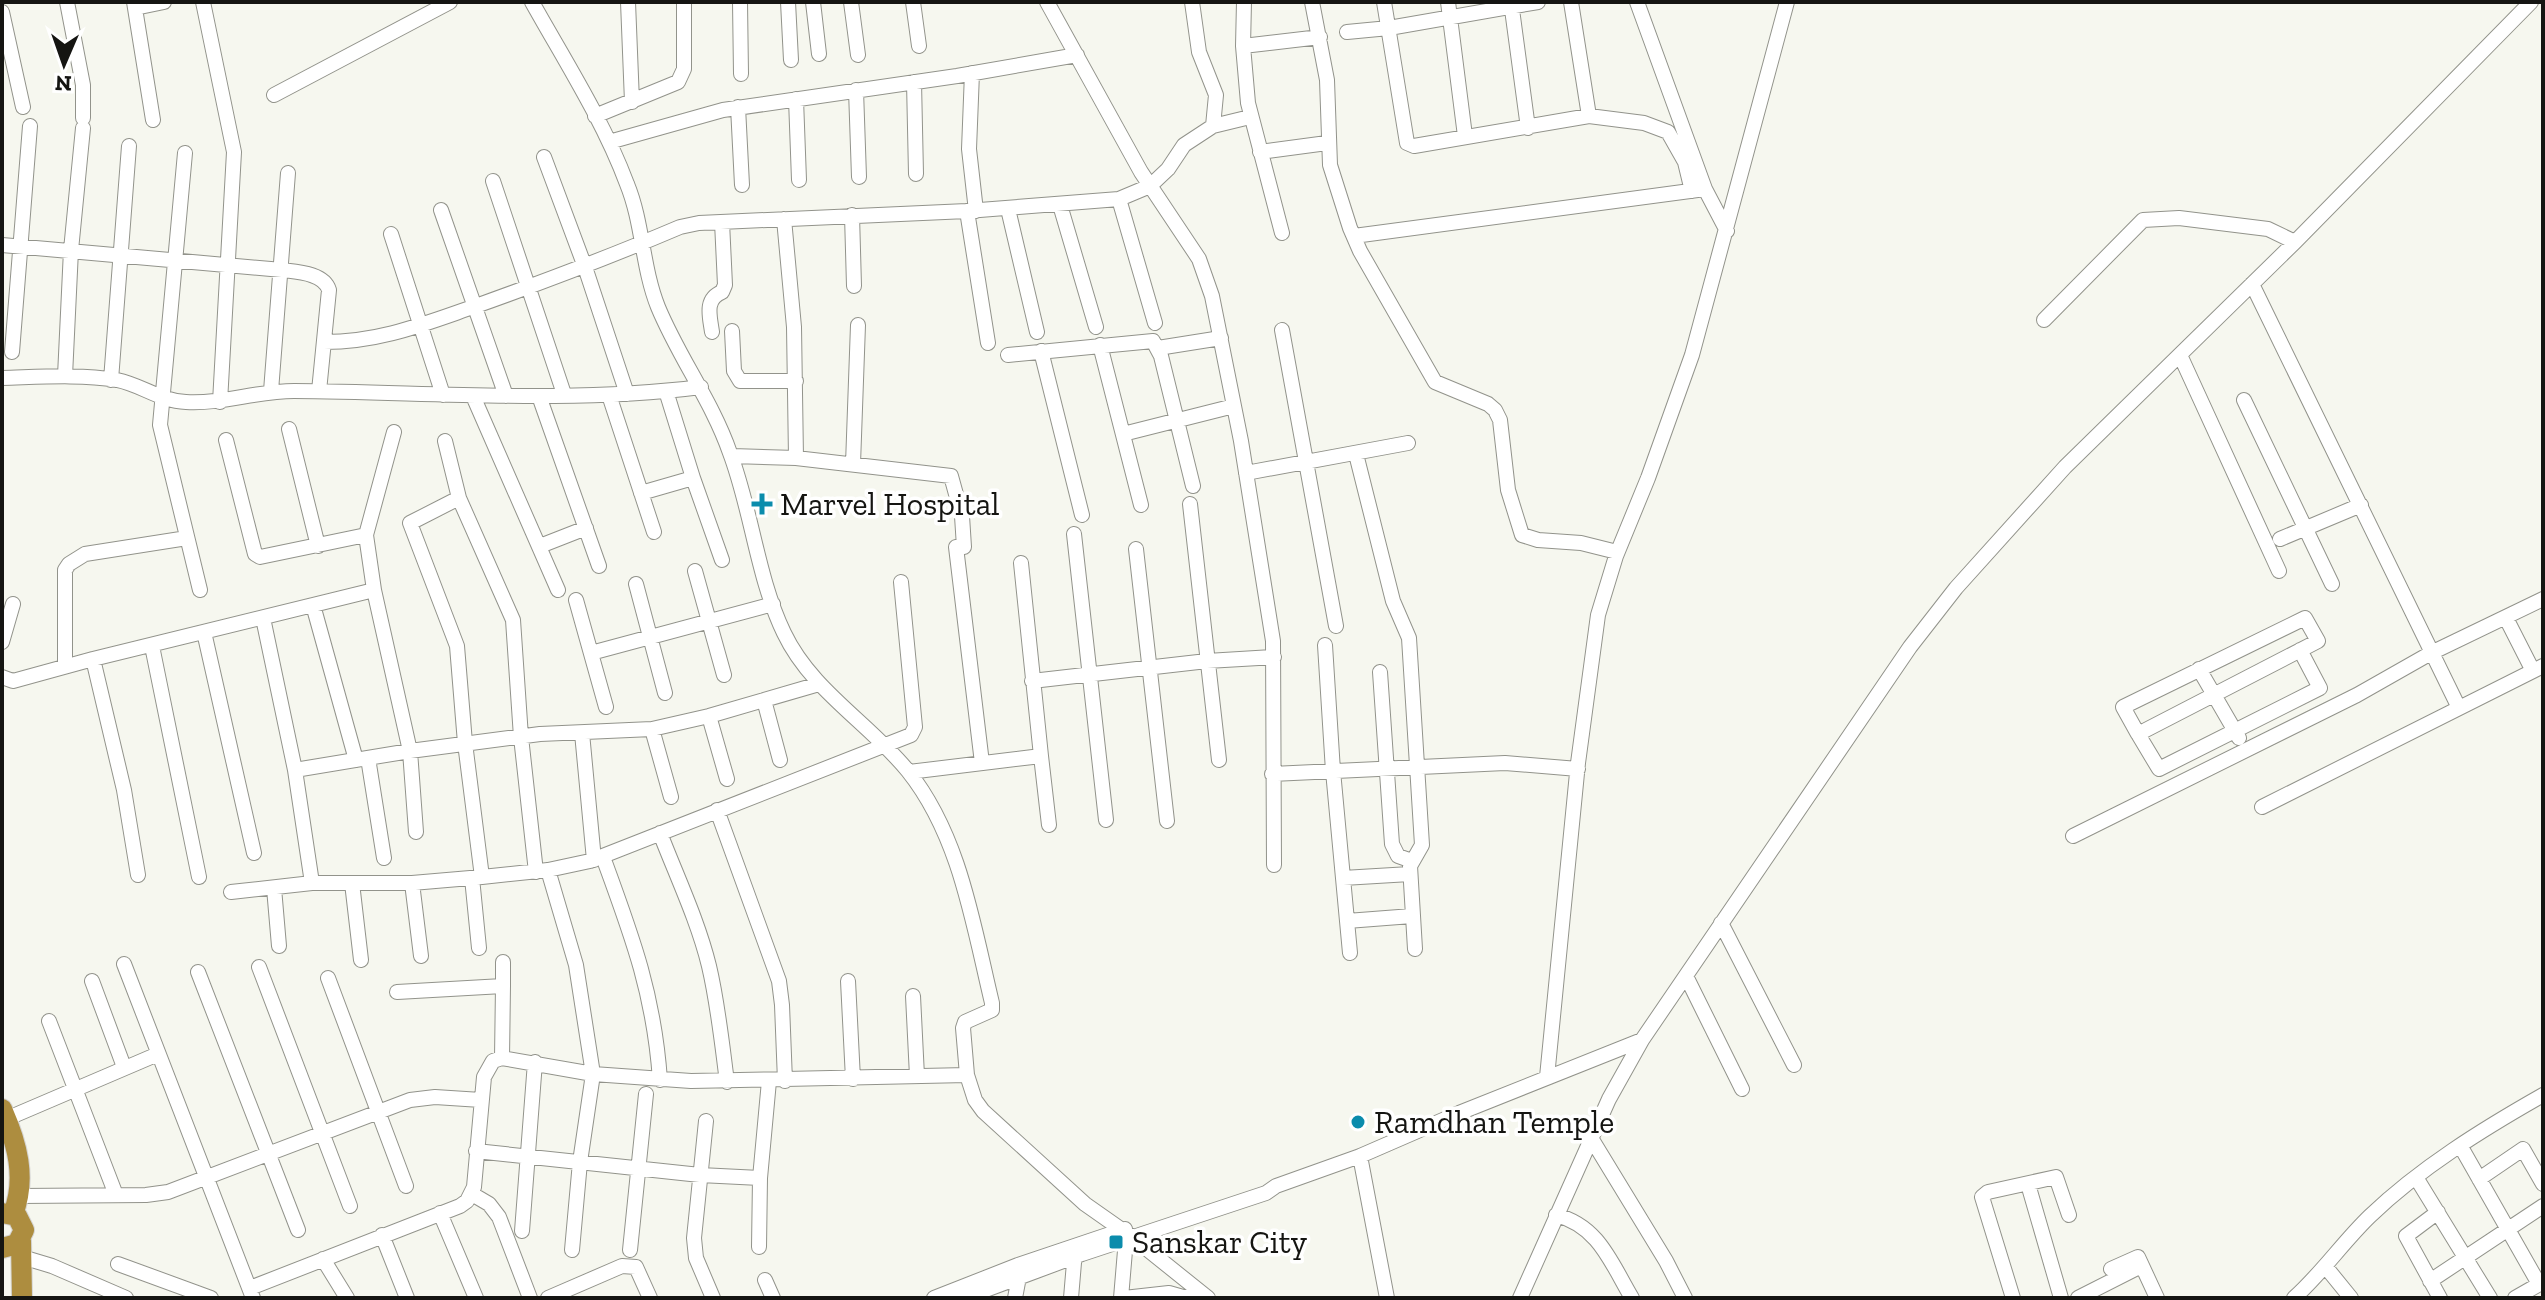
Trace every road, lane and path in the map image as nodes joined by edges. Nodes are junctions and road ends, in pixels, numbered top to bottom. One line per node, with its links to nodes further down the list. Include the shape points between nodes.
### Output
1 (67, 2): 83 (street, via 83,85)
2 (164, 2): 24 (street)
3 (203, 2): 86 (street, via 234,152)
4 (450, 2): 40 (street)
5 (532, 2): 45 (street)
6 (628, 2): 42 (street)
7 (684, 2): 42 (street, via 683,76)
8 (740, 2): 37 (street)
9 (788, 2): 35 (street)
10 (813, 2): 32 (street)
11 (851, 2): 33 (street)
12 (913, 2): 30 (street)
13 (1047, 2): 34 (street)
14 (1192, 2): 50 (street, via 1199,52 1216,95)
15 (1244, 2): 31 (street)
16 (1312, 2): 29 (street)
17 (1384, 2): 27 (street)
18 (1538, 2): 23 (street)
19 (1571, 2): 46 (street)
20 (1637, 2): 66 (street)
21 (1787, 2): 75 (street)
22 (2531, 2): 79 (street)
23 (1512, 4): 25 (street); 51 (street)
24 (134, 5): 48 (street)
25 (1449, 10): 27 (street); 52 (street)
26 (3, 18): 43 (street)
27 (1389, 28): 28 (street); 52 (street, via 1407,143)
28 (1347, 32)
29 (1320, 37): 31 (street); 54 (street, via 1329,98)
30 (919, 46)
31 (1243, 46): 47 (street)
32 (819, 54)
33 (858, 55)
34 (1077, 55): 36 (street); 65 (street)
35 (791, 60)
36 (972, 73): 38 (street); 71 (street)
37 (741, 74)
38 (914, 82): 39 (street); 60 (street)
39 (856, 90): 41 (street); 61 (street)
40 (274, 95)
41 (796, 99): 44 (street); 62 (street)
42 (632, 102): 45 (street)
43 (23, 107)
44 (738, 107): 53 (street); 64 (street)
45 (595, 116): 53 (street)
46 (1589, 116): 51 (street); 66 (street, via 1644,123 1668,132)
47 (1250, 117): 50 (street); 56 (street)
48 (153, 120)
49 (30, 126): 82 (street)
50 (1213, 126): 65 (street, via 1184,145)
51 (1528, 128): 52 (street)
52 (1465, 136)
53 (609, 142): 80 (street, via 633,200)
54 (1327, 143): 56 (street); 78 (street)
55 (129, 146): 84 (street)
56 (1260, 152): 76 (street)
57 (185, 153): 85 (street)
58 (544, 157): 87 (street)
59 (288, 173): 88 (street)
60 (916, 174)
61 (859, 177)
62 (799, 180)
63 (493, 181): 91 (street)
64 (742, 185)
65 (1150, 186): 67 (street); 102 (street, via 1199,259)
66 (1699, 190): 75 (street); 78 (street)
67 (1119, 199): 68 (street); 94 (street)
68 (1060, 205): 69 (street); 97 (street)
69 (1008, 209): 71 (street); 101 (street)
70 (441, 210): 92 (street)
71 (971, 211): 72 (street); 104 (street)
72 (852, 215): 73 (street); 90 (street)
73 (784, 219): 74 (street); 114 (street)
74 (722, 222): 80 (street, via 680,227); 100 (street, via 724,289 711,301)
75 (1727, 231): 161 (street, via 1692,355)
76 (1282, 233)
77 (391, 234): 95 (street)
78 (1354, 236): 161 (street, via 1435,382 1495,410 1508,490 1522,535)
79 (2295, 242): 89 (street); 93 (street, via 2268,229 2179,218 2143,220)
80 (642, 244): 87 (street); 115 (street, via 657,305)
81 (2, 245): 82 (street)
82 (20, 246): 83 (street); 108 (street)
83 (71, 250): 84 (street); 111 (street)
84 (121, 256): 85 (street); 113 (street)
85 (176, 261): 86 (street); 126 (street)
86 (226, 265): 88 (street); 128 (street)
87 (585, 267): 91 (street); 120 (street)
88 (282, 270): 103 (street, via 327,283); 116 (street)
89 (2252, 284): 110 (street); 149 (street)
90 (854, 286)
91 (530, 288): 92 (street); 119 (street)
92 (475, 306): 95 (street); 124 (street)
93 (2044, 320)
94 (1155, 323)
95 (422, 325): 103 (street, via 377,339); 121 (street)
96 (858, 325): 140 (street)
97 (1096, 327)
98 (1282, 330): 141 (street)
99 (732, 331): 114 (street, via 734,371 740,381)
100 (712, 332)
101 (1037, 332)
102 (1221, 338): 106 (street); 129 (street)
103 (324, 342): 117 (street)
104 (988, 343)
105 (1100, 345): 106 (street, via 1149,340); 107 (street); 133 (street)
106 (1158, 348): 130 (street)
107 (1041, 351): 109 (street); 150 (street)
108 (12, 352)
109 (1008, 355)
110 (2180, 355): 166 (street); 257 (street, via 2065,467 1956,588)
111 (65, 376): 112 (street); 113 (street)
112 (2, 378)
113 (111, 380): 126 (street)
114 (796, 381): 139 (street)
115 (701, 387): 118 (street); 138 (street)
116 (271, 391): 117 (street); 128 (street)
117 (319, 391): 121 (street)
118 (666, 391): 120 (street); 143 (street)
119 (564, 394): 122 (street); 125 (street)
120 (627, 394): 122 (street)
121 (443, 395): 123 (street)
122 (609, 395): 145 (street)
123 (473, 396): 124 (street); 159 (street)
124 (506, 396): 125 (street)
125 (539, 396): 151 (street)
126 (164, 400): 128 (street); 156 (street, via 162,440)
127 (2244, 400): 152 (street)
128 (220, 402)
129 (1234, 406): 130 (street); 142 (street)
130 (1176, 420): 133 (street); 144 (street)
131 (289, 429): 158 (street)
132 (394, 432): 155 (street)
133 (1123, 434): 148 (street)
134 (226, 440): 158 (street, via 255,554 265,558)
135 (445, 441): 146 (street)
136 (1408, 443): 137 (street)
137 (1356, 454): 141 (street); 223 (street, via 1389,587 1409,638)
138 (732, 456): 139 (street); 176 (street)
139 (796, 458): 140 (street)
140 (853, 464): 222 (street, via 951,476 962,516 960,547)
141 (1305, 464): 142 (street); 181 (street)
142 (1246, 473): 190 (street)
143 (693, 478): 145 (street); 162 (street)
144 (1193, 486)
145 (641, 493): 153 (street)
146 (459, 498): 213 (street, via 513,620); 214 (street, via 410,523 457,646)
147 (1190, 504): 192 (street)
148 (1141, 505)
149 (2361, 505): 152 (street); 189 (street)
150 (1082, 515)
151 (586, 528): 159 (street); 164 (street)
152 (2306, 528): 157 (street); 169 (street)
153 (654, 532)
154 (1074, 534): 198 (street)
155 (366, 535): 158 (street); 171 (street)
156 (187, 538): 170 (street); 193 (street, via 85,554 69,564)
157 (2280, 539)
158 (318, 546)
159 (540, 546): 172 (street)
160 (1136, 549): 194 (street)
161 (1617, 552): 225 (street, via 1598,615)
162 (722, 560)
163 (1021, 563): 201 (street)
164 (599, 566)
165 (695, 571): 180 (street)
166 (2279, 571)
167 (901, 582): 215 (street, via 915,732)
168 (636, 584): 183 (street)
169 (2332, 584)
170 (200, 590)
171 (374, 590): 177 (street); 217 (street)
172 (558, 590)
173 (2543, 599): 179 (street)
174 (576, 600): 188 (street)
175 (13, 604): 184 (street)
176 (773, 604): 180 (street); 202 (street, via 794,652)
177 (313, 605): 178 (street); 219 (street)
178 (263, 618): 182 (street); 226 (street)
179 (2506, 618): 189 (street); 195 (street)
180 (709, 621): 183 (street); 199 (street)
181 (1336, 626)
182 (204, 632): 186 (street); 240 (street)
183 (649, 637): 188 (street); 203 (street)
184 (2, 642)
185 (1325, 645): 227 (street)
186 (152, 646): 191 (street); 247 (street)
187 (2300, 650): 196 (street, via 2318,641 2305,618); 204 (street); 210 (street, via 2320,688)
188 (591, 653): 206 (street)
189 (2431, 653): 207 (street); 216 (street)
190 (1274, 657): 192 (street); 229 (street)
191 (93, 659): 193 (street); 246 (street)
192 (1207, 661): 194 (street); 221 (street)
193 (65, 666): 200 (street, via 13,681)
194 (1149, 667): 198 (street); 235 (street)
195 (2538, 668): 207 (street)
196 (2199, 669): 204 (street); 212 (street, via 2123,707)
197 (1380, 672): 224 (street)
198 (1090, 674): 201 (street); 234 (street)
199 (724, 675)
200 (2, 677)
201 (1032, 681): 218 (street)
202 (819, 684): 205 (street); 215 (street)
203 (665, 693)
204 (2214, 695): 210 (street); 212 (street)
205 (764, 700): 208 (street); 220 (street)
206 (606, 707)
207 (2459, 708): 232 (street)
208 (709, 716): 209 (street); 230 (street)
209 (652, 729): 211 (street); 231 (street)
210 (2234, 730): 212 (street, via 2159,769); 216 (street)
211 (582, 733): 213 (street); 242 (street)
212 (2138, 734)
213 (521, 737): 214 (street); 245 (street)
214 (465, 743): 217 (street); 248 (street)
215 (885, 745): 228 (street); 233 (street)
216 (2245, 750): 239 (street)
217 (410, 751): 219 (street); 237 (street)
218 (1041, 756): 222 (street); 236 (street)
219 (362, 759): 226 (street); 241 (street)
220 (780, 760)
221 (1219, 760)
222 (982, 763): 228 (street)
223 (1418, 767): 224 (street); 225 (street, via 1499,763); 244 (street, via 1422,845)
224 (1386, 769): 227 (street); 244 (street, via 1393,851)
225 (1578, 769): 285 (street)
226 (295, 770): 250 (street)
227 (1333, 771): 229 (street); 249 (street)
228 (909, 772): 283 (street, via 933,809 961,878 992,1003 988,1013 965,1022)
229 (1272, 774): 243 (street)
230 (727, 779)
231 (671, 797)
232 (2262, 807)
233 (717, 810): 238 (street); 289 (street, via 779,981)
234 (1106, 820)
235 (1167, 821)
236 (1049, 825)
237 (416, 832)
238 (660, 833): 242 (street); 290 (street, via 709,965)
239 (2073, 836)
240 (254, 853)
241 (384, 858)
242 (598, 858): 245 (street); 287 (street, via 646,978)
243 (1274, 865)
244 (1411, 868): 249 (street); 255 (street)
245 (542, 871): 248 (street); 282 (street, via 576,965)
246 (138, 875)
247 (199, 877)
248 (477, 878): 252 (street); 259 (street)
249 (1343, 878): 256 (street)
250 (312, 883): 251 (street); 253 (street)
251 (352, 883): 252 (street); 263 (street)
252 (412, 883): 262 (street)
253 (274, 888): 254 (street); 258 (street)
254 (231, 892)
255 (1412, 916): 256 (street); 260 (street)
256 (1347, 921): 261 (street)
257 (1721, 923): 268 (street); 280 (street)
258 (279, 946)
259 (479, 948)
260 (1415, 949)
261 (1350, 953)
262 (421, 956)
263 (361, 960)
264 (503, 962): 272 (street)
265 (124, 964): 277 (street)
266 (259, 967): 299 (street)
267 (198, 972): 303 (street)
268 (1686, 976): 276 (street); 292 (street)
269 (328, 978): 296 (street)
270 (92, 981): 281 (street)
271 (848, 981): 286 (street)
272 (503, 986): 273 (street); 278 (street)
273 (397, 992)
274 (913, 996): 284 (street)
275 (49, 1021): 291 (street)
276 (1642, 1040): 285 (street); 300 (street)
277 (158, 1054): 281 (street); 310 (street)
278 (502, 1058): 279 (street); 295 (street, via 487,1068)
279 (535, 1062): 282 (street); 305 (street)
280 (1794, 1065)
281 (124, 1067): 291 (street)
282 (593, 1074): 287 (street); 306 (street)
283 (967, 1075): 284 (street); 329 (street, via 983,1111)
284 (917, 1076): 286 (street)
285 (1547, 1077): 304 (street)
286 (853, 1079): 289 (street)
287 (660, 1080): 290 (street)
288 (769, 1081): 289 (street); 290 (street); 309 (street)
289 (785, 1081)
290 (727, 1082)
291 (76, 1088): 297 (street); 317 (street)
292 (1742, 1089)
293 (646, 1094): 307 (street)
294 (2543, 1095): 301 (street)
295 (481, 1100): 296 (street, via 423,1097); 302 (street)
296 (377, 1112): 299 (street); 314 (street)
297 (4, 1114): 320 (highway, via 17,1155)
298 (706, 1121): 308 (street)
299 (323, 1133): 303 (street); 318 (street)
300 (1591, 1138): 323 (street); 367 (street)
301 (2461, 1147): 311 (street); 312 (street)
302 (476, 1151): 305 (street); 316 (street)
303 (268, 1155): 310 (street); 325 (street)
304 (1360, 1156): 329 (street, via 1266,1193); 364 (street)
305 (527, 1157): 306 (street); 327 (street)
306 (580, 1162): 307 (street); 332 (street)
307 (639, 1168): 308 (street); 333 (street)
308 (700, 1175): 309 (street); 357 (street, via 694,1250)
309 (760, 1178): 330 (street)
310 (207, 1179): 317 (street, via 168,1192); 346 (street)
311 (2417, 1179): 321 (street); 339 (street, via 2371,1215)
312 (2479, 1179): 313 (street, via 2523,1149); 326 (street)
313 (2543, 1184)
314 (406, 1186)
315 (2030, 1191): 369 (street)
316 (472, 1194): 322 (street, via 460,1206); 354 (street, via 499,1217)
317 (116, 1195): 320 (street)
318 (350, 1206)
319 (2543, 1206): 326 (street)
320 (12, 1208): 331 (highway, via 23,1225)
321 (2438, 1212): 335 (street); 343 (street, via 2406,1236)
322 (440, 1213): 328 (street); 353 (street)
323 (1556, 1215): 365 (street); 366 (street, via 1587,1229)
324 (2069, 1215): 368 (street, via 2056,1177 1984,1194 1982,1202)
325 (298, 1230)
326 (2508, 1230): 335 (street); 344 (street)
327 (522, 1231)
328 (382, 1235): 336 (street); 352 (street)
329 (1126, 1235): 334 (street); 347 (street); 363 (street)
330 (759, 1247)
331 (15, 1248): 348 (highway); 349 (street)
332 (572, 1250)
333 (630, 1250)
334 (1075, 1251): 341 (street); 359 (street); 362 (street)
335 (2466, 1258): 343 (street); 375 (street)
336 (323, 1259): 346 (street); 351 (street)
337 (118, 1264): 350 (street)
338 (2141, 1266): 340 (street, via 2138,1257); 370 (street); 371 (street)
339 (2325, 1266): 372 (street); 373 (street)
340 (2111, 1269)
341 (1019, 1277): 360 (street); 361 (street)
342 (765, 1280): 358 (street)
343 (2430, 1281): 374 (street)
344 (2541, 1283): 376 (street)
345 (582, 1291): 355 (street); 356 (street, via 630,1265 636,1267)
346 (252, 1293)
347 (1206, 1296): 363 (street)
348 (22, 1298)
349 (126, 1298)
350 (211, 1298)
351 (347, 1298)
352 (407, 1298)
353 (476, 1298)
354 (530, 1298)
355 (548, 1298)
356 (650, 1298)
357 (713, 1298)
358 (773, 1298)
359 (934, 1298)
360 (964, 1298)
361 (1015, 1298)
362 (1071, 1298)
363 (1122, 1298)
364 (1387, 1298)
365 (1520, 1298)
366 (1632, 1298)
367 (1685, 1298)
368 (2013, 1298)
369 (2061, 1298)
370 (2078, 1298)
371 (2157, 1298)
372 (2294, 1298)
373 (2351, 1298)
374 (2440, 1298)
375 (2490, 1298)
376 (2515, 1298)

